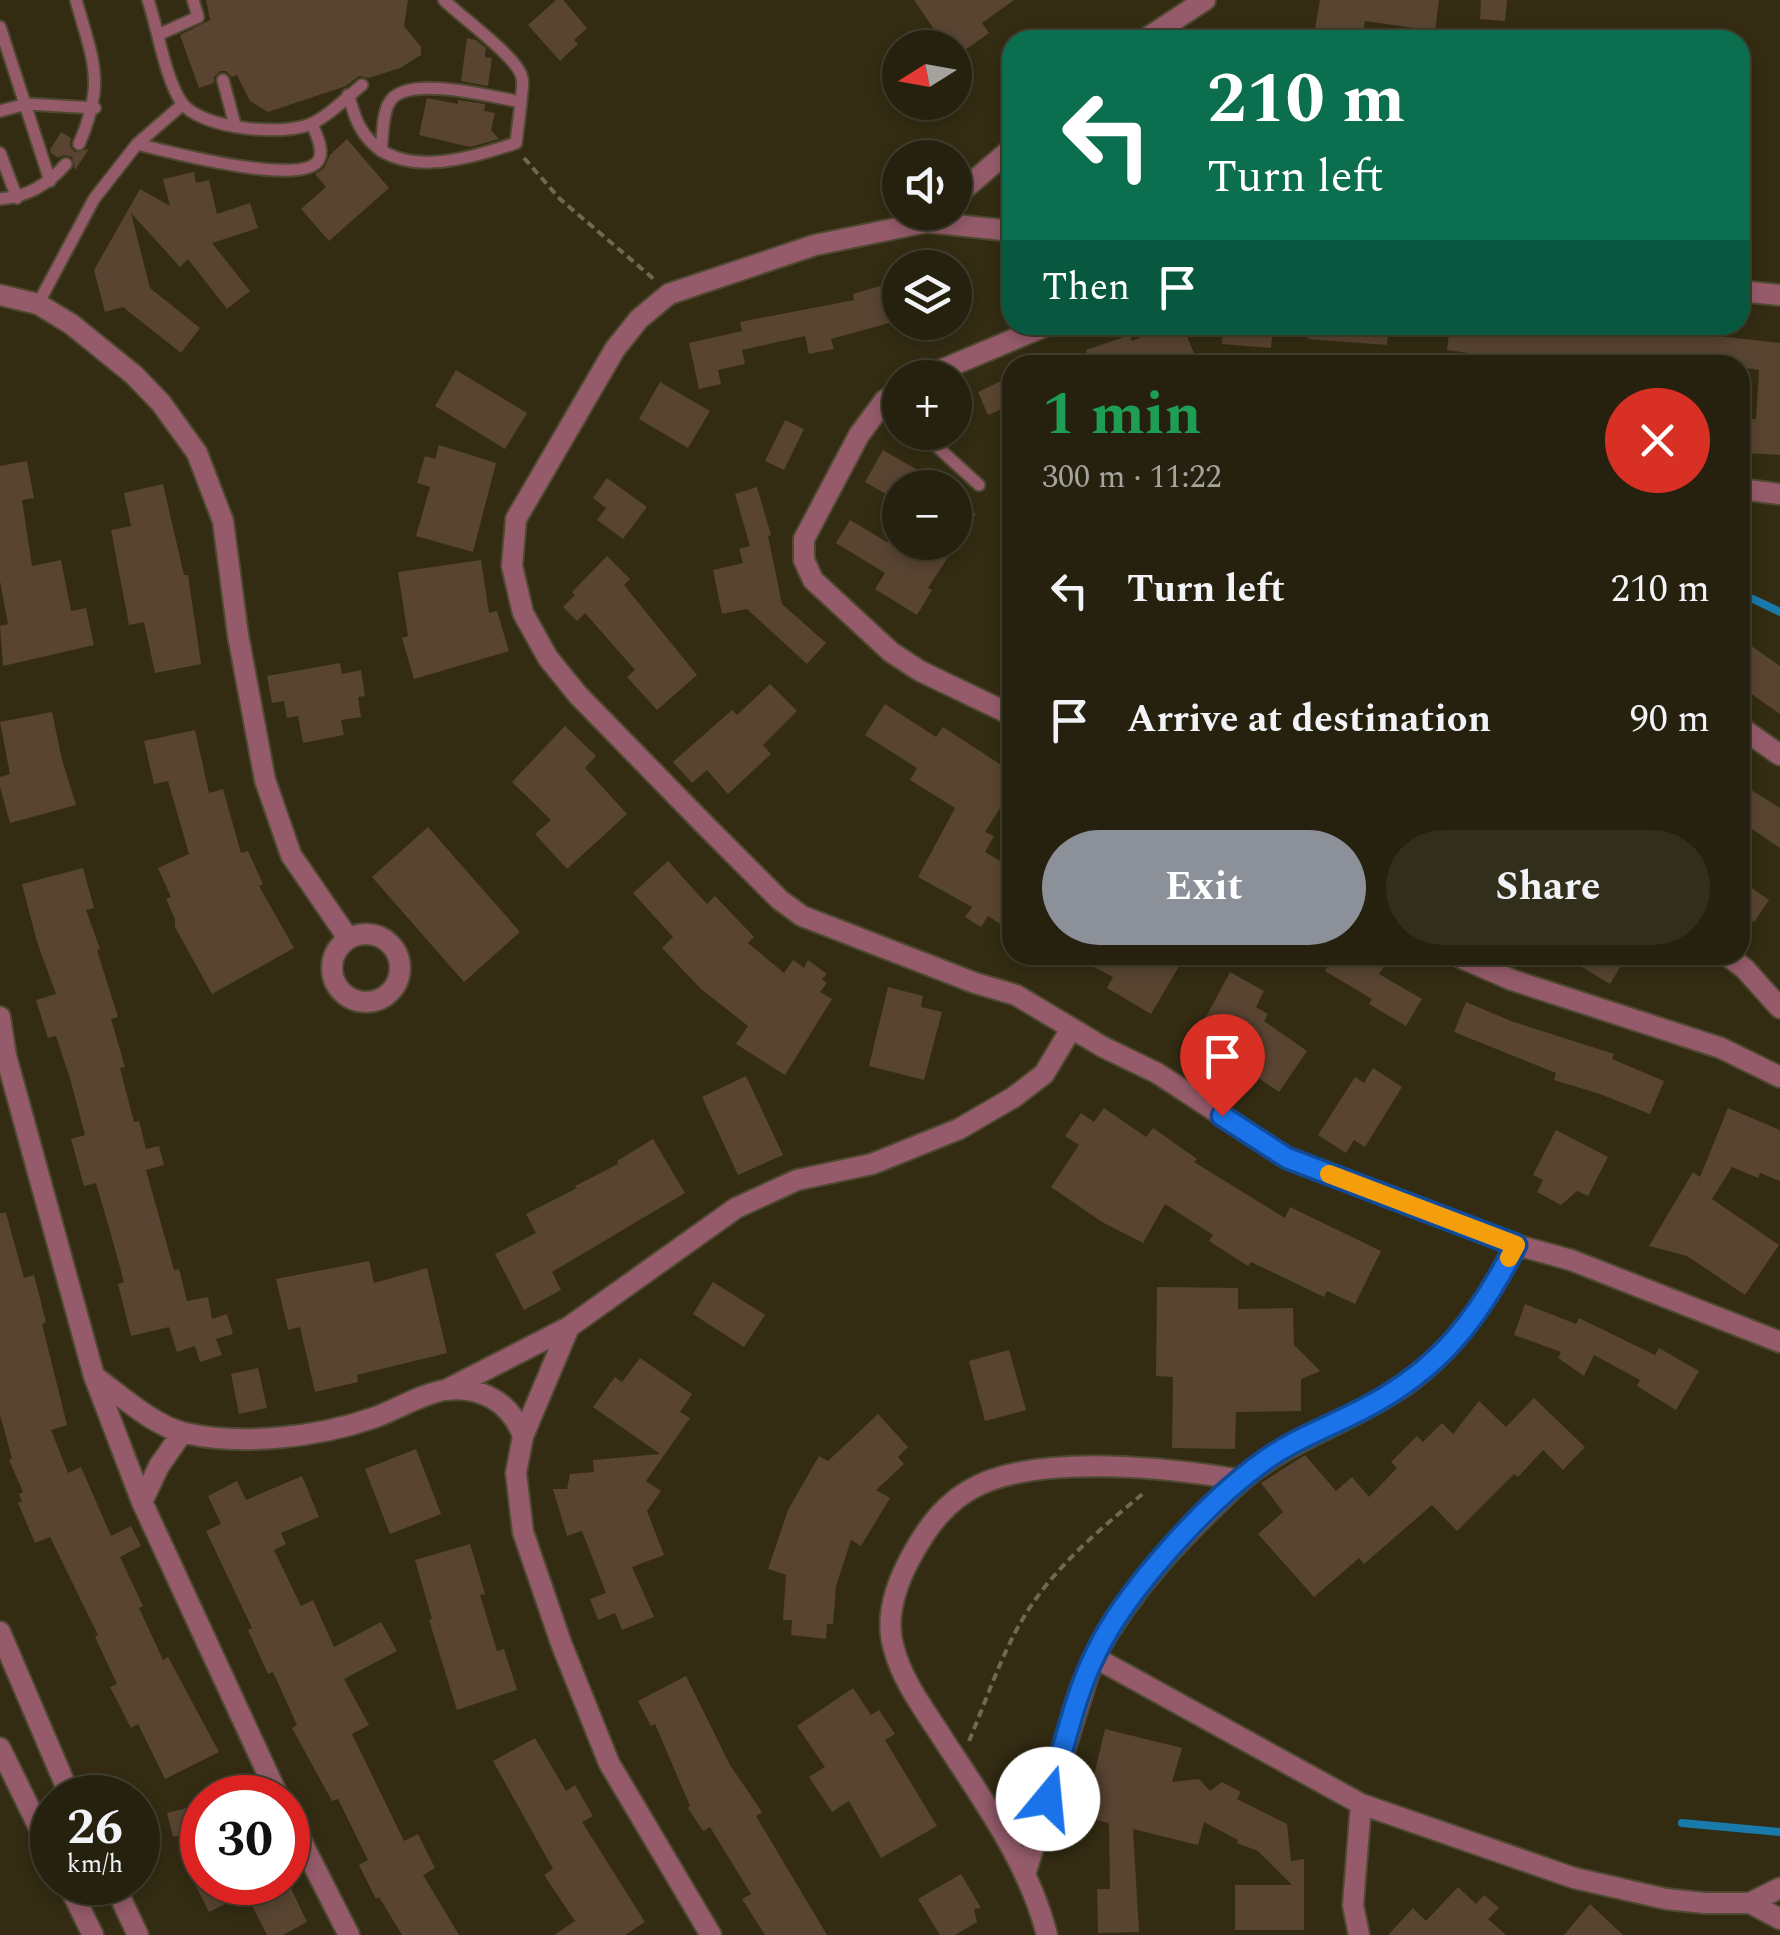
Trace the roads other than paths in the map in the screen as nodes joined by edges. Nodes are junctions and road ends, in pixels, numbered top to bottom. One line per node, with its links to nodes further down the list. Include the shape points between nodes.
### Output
1 (76, 0): 15 (lane, via 95,68)
2 (148, 0): 8 (lane)
3 (193, 0): 8 (lane, via 199,20)
4 (444, 0): 12 (lane, via 518,68)
5 (1205, 0): 7 (street)
6 (0, 26): 13 (lane)
7 (1159, 30)
8 (160, 34): 14 (lane)
9 (223, 80): 18 (lane)
10 (362, 85): 11 (lane)
11 (348, 96): 17 (lane); 21 (lane, via 358,125)
12 (521, 102): 21 (lane, via 516,142 478,156 406,161); 21 (lane, via 426,87 402,91 389,102)
13 (26, 104): 15 (lane); 16 (lane); 25 (lane)
14 (183, 104): 18 (lane, via 196,116); 20 (lane)
15 (94, 108): 19 (lane)
16 (0, 111)
17 (312, 124): 18 (lane, via 265,132); 20 (lane, via 319,160 294,170)
18 (235, 125)
19 (80, 144)
20 (137, 144): 35 (lane, via 94,199)
21 (381, 151)
22 (0, 153): 27 (lane)
23 (1002, 157): 26 (street)
24 (66, 164): 25 (lane)
25 (50, 181): 27 (lane)
26 (972, 182)
27 (17, 198): 28 (lane)
28 (0, 199)
29 (972, 224): 31 (street)
30 (882, 229): 51 (street, via 670,294 639,318 516,519 512,566 523,613 578,695 780,900 849,935 1016,995)
31 (1002, 229)
32 (1750, 292): 34 (street)
33 (0, 295): 35 (street)
34 (1780, 295)
35 (38, 304): 46 (street, via 134,375 197,453 223,521 264,780 291,855)
36 (1024, 335): 37 (street)
37 (965, 360)
38 (882, 413): 43 (street, via 858,434 804,539 804,560 813,580 891,652)
39 (942, 450): 40 (lane)
40 (979, 484)
41 (1750, 491): 42 (street)
42 (1780, 494)
43 (1002, 710)
44 (1750, 734): 45 (street)
45 (1780, 755)
46 (348, 938)
47 (1478, 965): 52 (street, via 1722,1048)
48 (1741, 965): 49 (street)
49 (1780, 1008)
50 (0, 1016): 56 (street)
51 (1072, 1029): 53 (street, via 1158,1073 1287,1158); 54 (street, via 1044,1074 1014,1098 872,1164 798,1180 736,1208)
52 (1780, 1077)
53 (1516, 1245): 55 (street); 60 (street, via 1490,1297 1446,1351 1397,1391 1265,1460)
54 (569, 1327): 57 (street); 59 (street)
55 (1780, 1342)
56 (94, 1376): 58 (street); 61 (street)
57 (444, 1390): 58 (street, via 370,1419 273,1440); 59 (street, via 494,1398)
58 (182, 1433): 61 (street)
59 (523, 1436): 79 (street, via 516,1472 523,1532 560,1643 609,1763)
60 (1242, 1480): 63 (street, via 1164,1555); 70 (street, via 1173,1468 1010,1476 954,1500 904,1570 892,1599 892,1647 913,1692)
61 (142, 1502): 66 (street)
62 (0, 1632): 65 (street)
63 (1094, 1657): 67 (street); 70 (street)
64 (0, 1748): 68 (street)
65 (60, 1775)
66 (269, 1775)
67 (1360, 1804): 72 (street, via 1574,1878 1666,1899); 81 (street, via 1354,1905)
68 (30, 1809)
69 (310, 1858): 78 (street)
70 (1026, 1870): 80 (street)
71 (1780, 1888): 72 (street)
72 (1750, 1903): 75 (street)
73 (78, 1905): 76 (street)
74 (123, 1905): 77 (street)
75 (1780, 1919)
76 (93, 1935)
77 (138, 1935)
78 (349, 1935)
79 (711, 1935)
80 (1048, 1935)
81 (1359, 1935)

